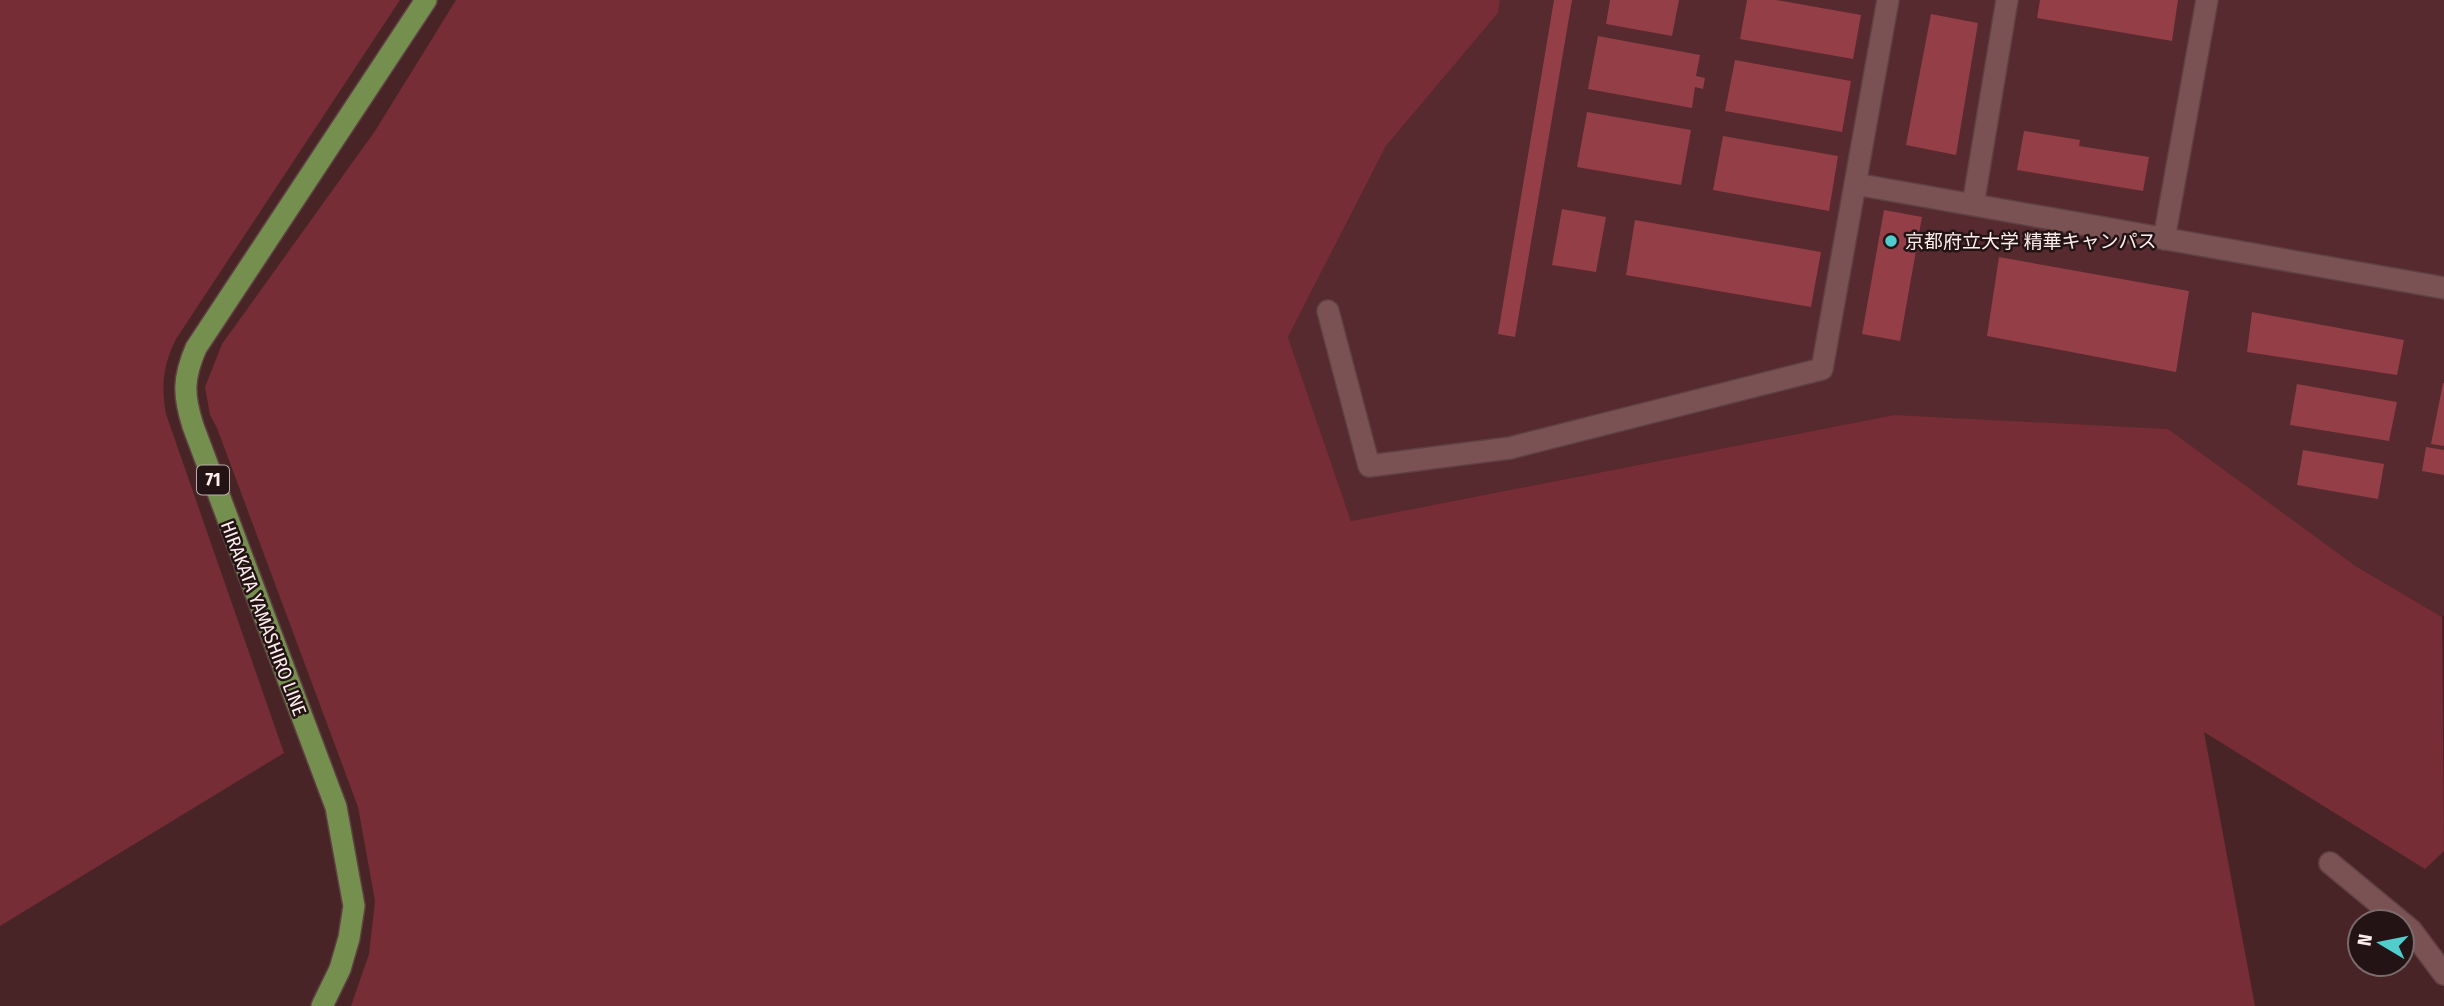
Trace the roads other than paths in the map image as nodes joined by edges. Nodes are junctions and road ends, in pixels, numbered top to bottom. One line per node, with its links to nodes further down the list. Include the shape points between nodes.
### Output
1 (426, 0): 12 (main road, HIRAKATA YAMASHIRO LINE / 71, via 196,348 184,386 192,426 336,807 354,906 340,969)
2 (1888, 0): 5 (lane)
3 (2007, 0): 6 (lane)
4 (2207, 0): 7 (lane)
5 (1855, 184): 6 (lane); 9 (lane, via 1822,369 1523,445 1369,466)
6 (1973, 205): 7 (lane)
7 (2164, 239): 8 (lane)
8 (2444, 288)
9 (1328, 311)
10 (2330, 863): 11 (lane, via 2412,930)
11 (2444, 974)
12 (321, 1006)

